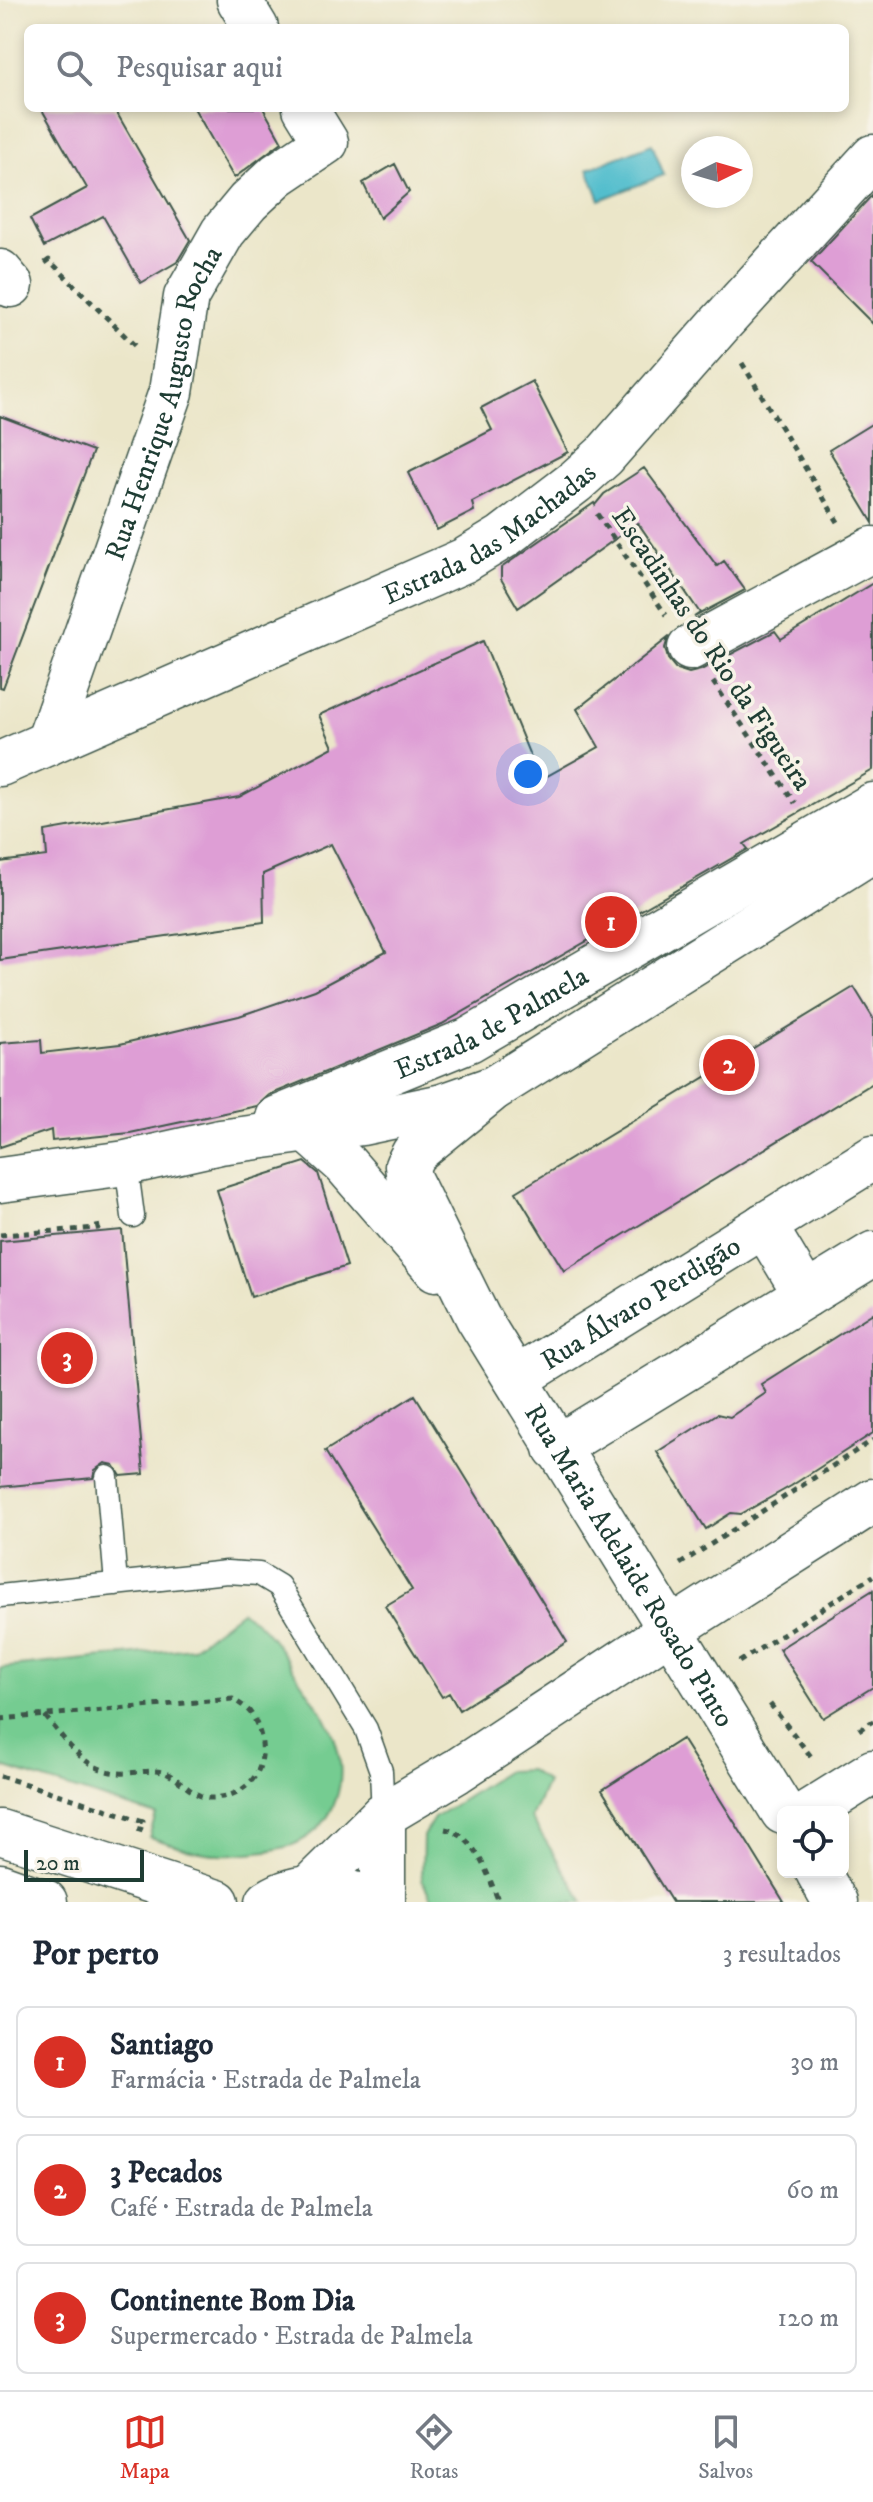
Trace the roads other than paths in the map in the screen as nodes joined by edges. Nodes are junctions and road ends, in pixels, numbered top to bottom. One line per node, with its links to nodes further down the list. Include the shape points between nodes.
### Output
1 (239, 0): 2 (street)
2 (254, 24)
3 (307, 112): 7 (street, Rua Henrique Augusto Rocha, via 326,142 248,202 223,232 186,297 171,392)
4 (873, 157): 7 (street, Estrada das Machadas, via 613,446 503,537 465,560)
5 (866, 553): 6 (street)
6 (690, 648)
7 (48, 743): 8 (street, Estrada das Machadas)
8 (0, 764)
9 (873, 805): 13 (street, Estrada de Palmela, via 469,1040)
10 (873, 850): 11 (street, Estrada de Palmela)
11 (494, 1088): 12 (street, Estrada de Palmela, via 443,1106); 21 (street, Rua Maria Adelaide Rosado Pinto, via 420,1147 407,1166)
12 (307, 1130): 13 (street, Estrada de Palmela); 21 (street, Rua Maria Adelaide Rosado Pinto, via 345,1164)
13 (220, 1142): 15 (street, Estrada de Palmela)
14 (873, 1158): 18 (street, Rua Álvaro Perdigão)
15 (126, 1163): 16 (street, Estrada de Palmela); 17 (lane)
16 (0, 1180)
17 (133, 1216)
18 (764, 1225): 20 (street, Rua Álvaro Perdigão); 22 (street, Rua Álvaro Perdigão)
19 (873, 1254): 20 (street)
20 (806, 1295): 23 (street)
21 (478, 1318): 22 (street, Rua Maria Adelaide Rosado Pinto)
22 (516, 1379): 23 (street, Rua Maria Adelaide Rosado Pinto)
23 (556, 1448): 28 (street, Rua Maria Adelaide Rosado Pinto)
24 (107, 1477): 26 (lane)
25 (873, 1501): 28 (street)
26 (116, 1584): 27 (lane); 32 (lane, via 227,1572 259,1574 279,1586 366,1729 381,1771)
27 (0, 1596)
28 (672, 1629): 30 (street, Rua Maria Adelaide Rosado Pinto); 32 (street)
29 (873, 1772): 31 (street)
30 (779, 1806)
31 (819, 1806)
32 (383, 1815): 36 (street); 41 (street)
33 (0, 1832): 38 (street)
34 (821, 1878): 42 (street)
35 (0, 1886): 37 (street)
36 (310, 1887): 39 (street); 40 (street, via 336,1889)
37 (45, 1902)
38 (217, 1902)
39 (268, 1902)
40 (371, 1902)
41 (383, 1902)
42 (835, 1902)

